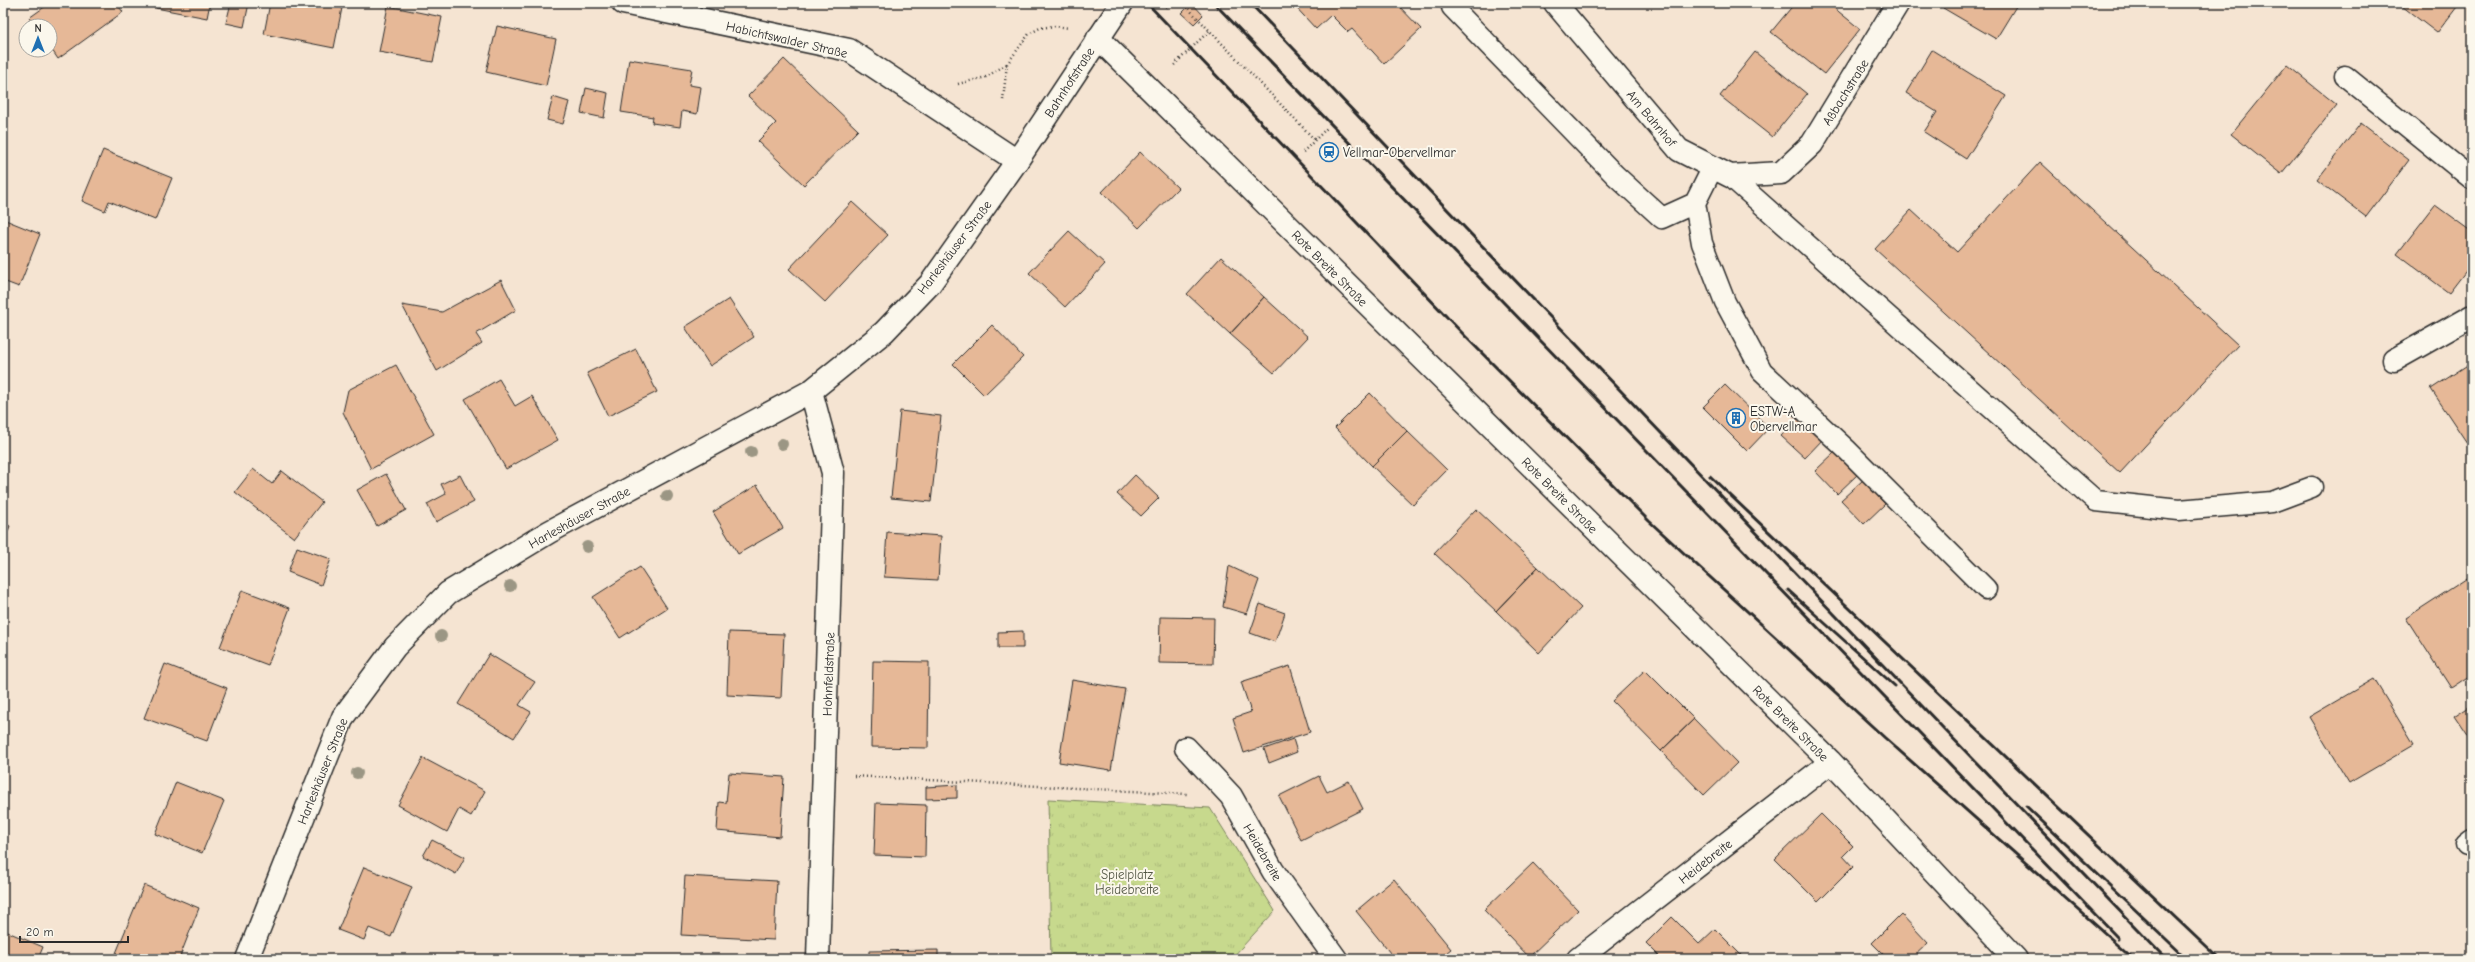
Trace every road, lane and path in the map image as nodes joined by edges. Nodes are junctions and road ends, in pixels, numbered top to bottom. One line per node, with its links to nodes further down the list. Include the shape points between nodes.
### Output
1 (623, 3): 15 (street, Habichtswalder Straße, via 849,50)
2 (1170, 3): 8 (path)
3 (1183, 3): 10 (path)
4 (1555, 3): 21 (street, Am Bahnhof, via 1679,150)
5 (1898, 3): 22 (street, Aßbachstraße, via 1812,144)
6 (1120, 5): 11 (street, Bahnhofstraße)
7 (1452, 7): 24 (lane, via 1614,174 1662,218)
8 (1166, 8)
9 (1074, 29): 12 (path, via 1056,26 1040,28 1029,34)
10 (1210, 31): 13 (path, bridge); 18 (path, bridge)
11 (1098, 38): 20 (street, Bahnhofstraße); 31 (street, Rote Breite Straße)
12 (1007, 64): 15 (path, via 986,77); 16 (path)
13 (1174, 65)
14 (2345, 76): 23 (lane)
15 (917, 96): 20 (street, Habichtswalder Straße)
16 (1003, 100)
17 (1327, 128): 18 (path)
18 (1315, 140): 19 (path)
19 (1303, 152)
20 (1017, 161): 27 (street, Harleshäuser Straße, via 930,284 884,332)
21 (1722, 172): 22 (street, Am Bahnhof); 24 (lane); 28 (lane, via 2096,501 2179,510 2272,502)
22 (1781, 173)
23 (2472, 179)
24 (1695, 204): 29 (lane, via 1702,243 1725,302 1762,371 1846,449)
25 (2472, 316): 26 (street)
26 (2394, 360)
27 (811, 391): 32 (street, Hohnfeldstraße, via 833,473); 34 (street, Harleshäuser Straße, via 549,532 442,598 394,647 343,716)
28 (2312, 487)
29 (1986, 589)
30 (1186, 748): 33 (street, Heidebreite)
31 (1831, 762): 37 (street, Heidebreite); 38 (street, Rote Breite Straße)
32 (825, 774): 33 (path); 35 (street, Hohnfeldstraße)
33 (1231, 796): 36 (street, Heidebreite, via 1272,872)
34 (247, 959)
35 (818, 959)
36 (1336, 959)
37 (1578, 959)
38 (2016, 959)

